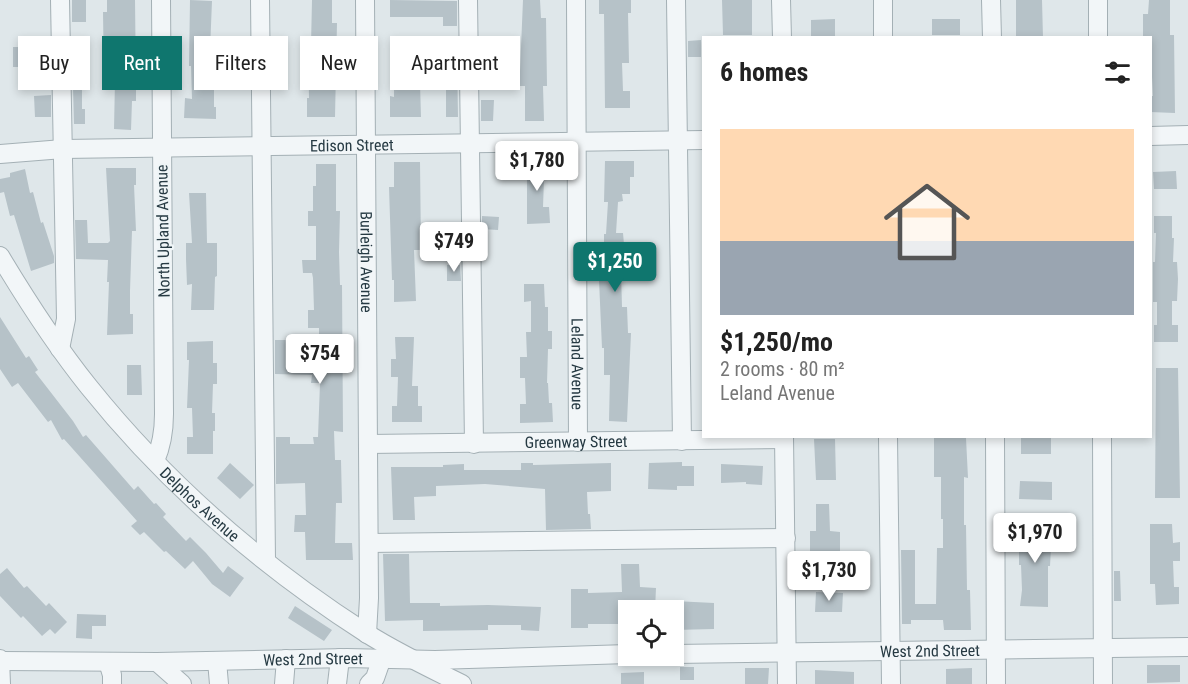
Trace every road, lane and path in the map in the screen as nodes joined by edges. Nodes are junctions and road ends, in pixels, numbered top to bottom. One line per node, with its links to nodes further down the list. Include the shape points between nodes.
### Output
1 (60, 0): 25 (street)
2 (161, 0): 24 (street, North Upland Avenue)
3 (260, 0): 23 (street)
4 (365, 0): 22 (street, Burleigh Avenue)
5 (468, 0): 21 (street)
6 (576, 0): 20 (street, Leland Avenue)
7 (676, 0): 19 (street)
8 (782, 0): 12 (street)
9 (883, 0): 13 (street)
10 (991, 0): 14 (street)
11 (1098, 0): 15 (street)
12 (782, 36)
13 (883, 36)
14 (992, 36)
15 (1098, 36)
16 (1188, 135): 17 (street)
17 (1152, 136)
18 (702, 140): 19 (street, Edison Street)
19 (678, 141): 20 (street, Edison Street); 33 (street)
20 (577, 143): 21 (street, Edison Street); 34 (street, Leland Avenue)
21 (469, 144): 22 (street, Edison Street); 36 (street)
22 (366, 145): 23 (street, Edison Street); 35 (street, Burleigh Avenue)
23 (260, 146): 24 (street, Edison Street); 40 (street)
24 (162, 148): 25 (street, Edison Street); 37 (street, North Upland Avenue, via 164,434)
25 (63, 149): 26 (street, Edison Street); 28 (street, via 66,319)
26 (0, 154)
27 (0, 256): 28 (street, Delphos Avenue)
28 (60, 349): 37 (street, Delphos Avenue)
29 (784, 438): 33 (street, Greenway Street); 38 (street)
30 (888, 438): 45 (street)
31 (995, 438): 44 (street)
32 (1102, 438): 43 (street)
33 (682, 441): 34 (street, Greenway Street)
34 (578, 442): 36 (street, Greenway Street)
35 (368, 444): 36 (street, Greenway Street); 39 (street, Burleigh Avenue)
36 (474, 444)
37 (155, 461): 40 (street, Delphos Avenue, via 210,515)
38 (786, 538): 39 (street); 46 (street)
39 (369, 543): 41 (street, Burleigh Avenue)
40 (266, 560): 41 (street, Delphos Avenue)
41 (367, 634): 51 (street, Delphos Avenue)
42 (1188, 647): 43 (street, West 2nd Street)
43 (1103, 648): 44 (street, West 2nd Street); 68 (street)
44 (996, 650): 45 (street, West 2nd Street); 67 (street)
45 (891, 651): 46 (street, West 2nd Street); 66 (street)
46 (787, 652): 48 (street, West 2nd Street); 65 (street)
47 (618, 654): 51 (street, West 2nd Street)
48 (684, 654)
49 (340, 658): 50 (street, West 2nd Street); 52 (street, West 2nd Street); 62 (street)
50 (382, 658): 51 (street, West 2nd Street); 63 (street)
51 (411, 658): 64 (street, Delphos Avenue)
52 (286, 659): 54 (street, West 2nd Street); 61 (street)
53 (0, 660): 55 (street, West 2nd Street); 57 (street)
54 (216, 661): 56 (street, West 2nd Street); 60 (street)
55 (108, 662): 56 (street, West 2nd Street); 58 (street)
56 (157, 662): 59 (street)
57 (1, 684)
58 (112, 684)
59 (182, 684)
60 (219, 684)
61 (284, 684)
62 (337, 684)
63 (369, 684)
64 (462, 684)
65 (787, 684)
66 (891, 684)
67 (996, 684)
68 (1103, 684)

